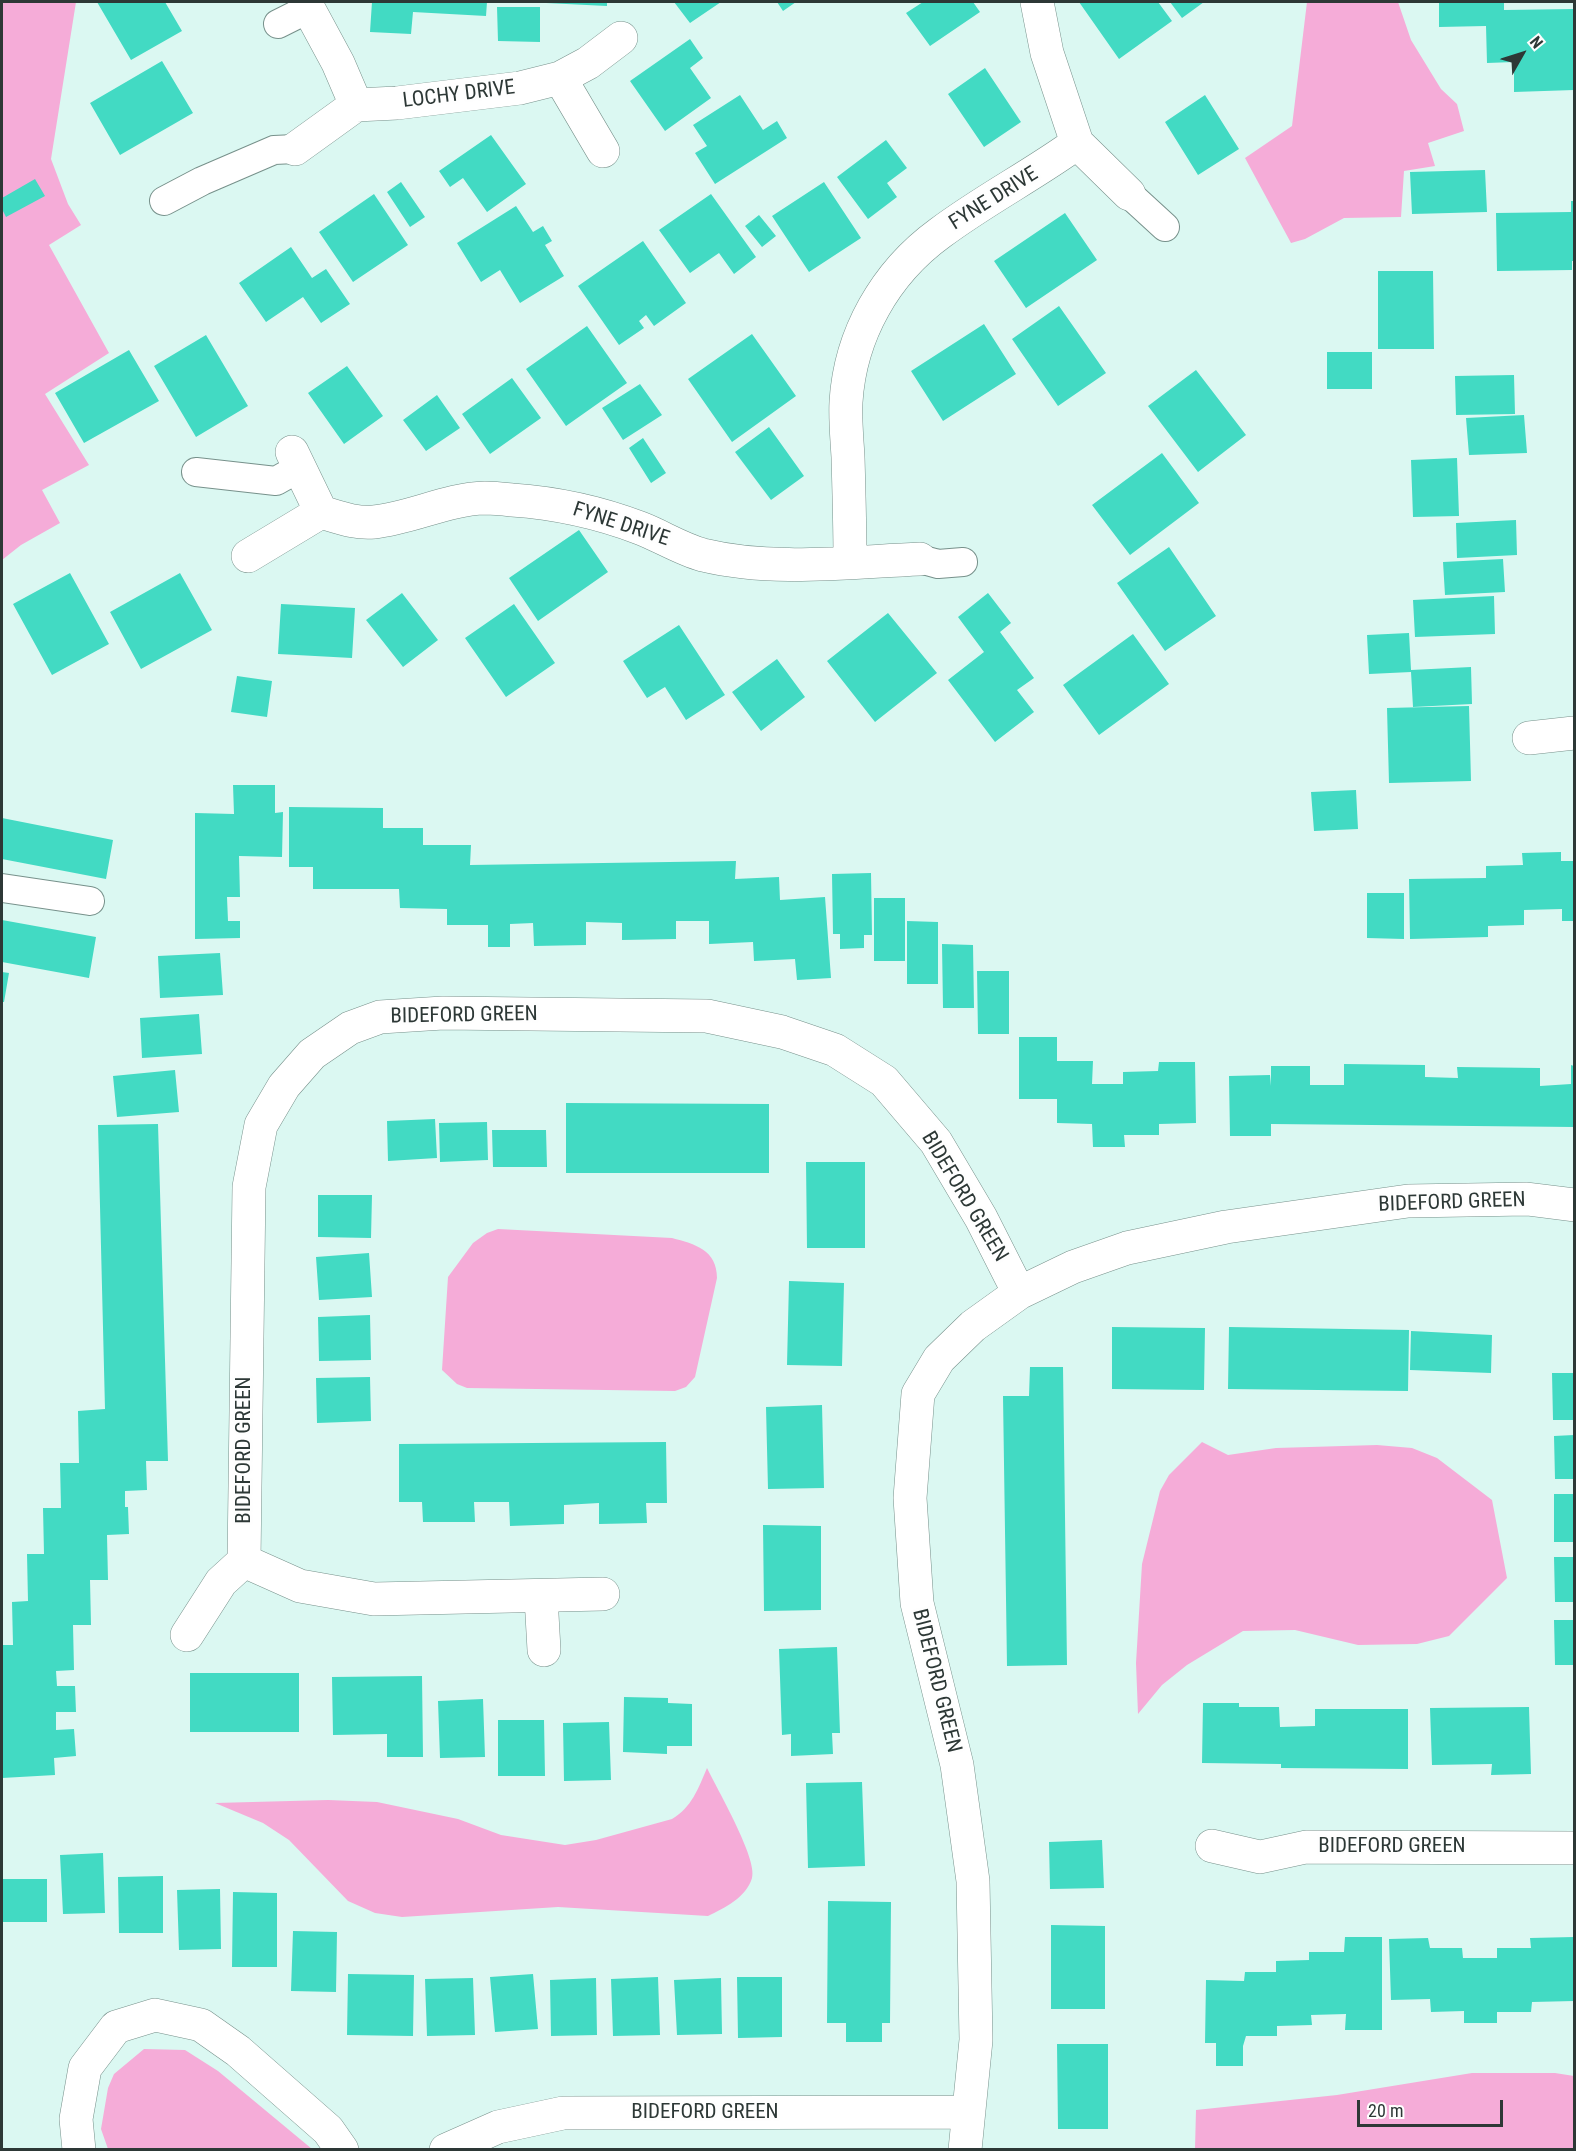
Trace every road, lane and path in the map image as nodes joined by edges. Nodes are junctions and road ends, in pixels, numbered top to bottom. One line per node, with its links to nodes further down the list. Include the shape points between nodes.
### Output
1 (1037, 2): 7 (street, via 1047,53)
2 (307, 5): 3 (lane); 6 (street)
3 (278, 24)
4 (621, 38): 5 (street, LOCHY DRIVE)
5 (560, 78): 6 (street, LOCHY DRIVE, via 509,89); 9 (street)
6 (356, 105): 8 (street)
7 (1077, 143): 10 (street); 18 (street, FYNE DRIVE, via 939,233 902,266 877,300 862,330 846,402)
8 (295, 149): 11 (lane, via 274,150)
9 (603, 151)
10 (1129, 194): 12 (lane)
11 (164, 201)
12 (1165, 227)
13 (295, 460): 14 (lane, via 276,481); 15 (street)
14 (196, 472)
15 (321, 512): 16 (street); 18 (street, FYNE DRIVE, via 345,520 372,522 485,498 539,502 595,512 701,554 743,562)
16 (248, 555)
17 (920, 559): 18 (street, FYNE DRIVE); 19 (lane, via 938,564)
18 (850, 562)
19 (963, 562)
20 (1575, 733): 21 (street)
21 (1529, 738)
22 (2, 888): 23 (lane)
23 (90, 901)
24 (1575, 1205): 25 (street, BIDEFORD GREEN, via 1527,1199 1408,1201 1226,1227 1127,1248 1073,1267)
25 (1019, 1293): 26 (street, BIDEFORD GREEN, via 936,1142 884,1081 835,1050 782,1032 707,1016 443,1013 380,1017 350,1028 312,1054 284,1086 261,1125 249,1188); 33 (street, BIDEFORD GREEN, via 973,1326 939,1359 918,1394 910,1498 917,1603 957,1765 973,1881 976,2040)
26 (244, 1561): 28 (street, via 300,1586 374,1599); 29 (street, via 221,1582)
27 (603, 1594): 28 (street)
28 (541, 1597): 30 (street)
29 (187, 1635)
30 (544, 1650)
31 (1212, 1846): 32 (street, BIDEFORD GREEN, via 1260,1857 1306,1847)
32 (1575, 1848)
33 (969, 2112): 36 (street, BIDEFORD GREEN, via 563,2113 498,2127); 37 (street, BIDEFORD GREEN)
34 (79, 2150): 35 (street, via 76,2119 85,2068 116,2027 155,2015 201,2025 238,2050 328,2130)
35 (342, 2150)
36 (446, 2150)
37 (965, 2150)

